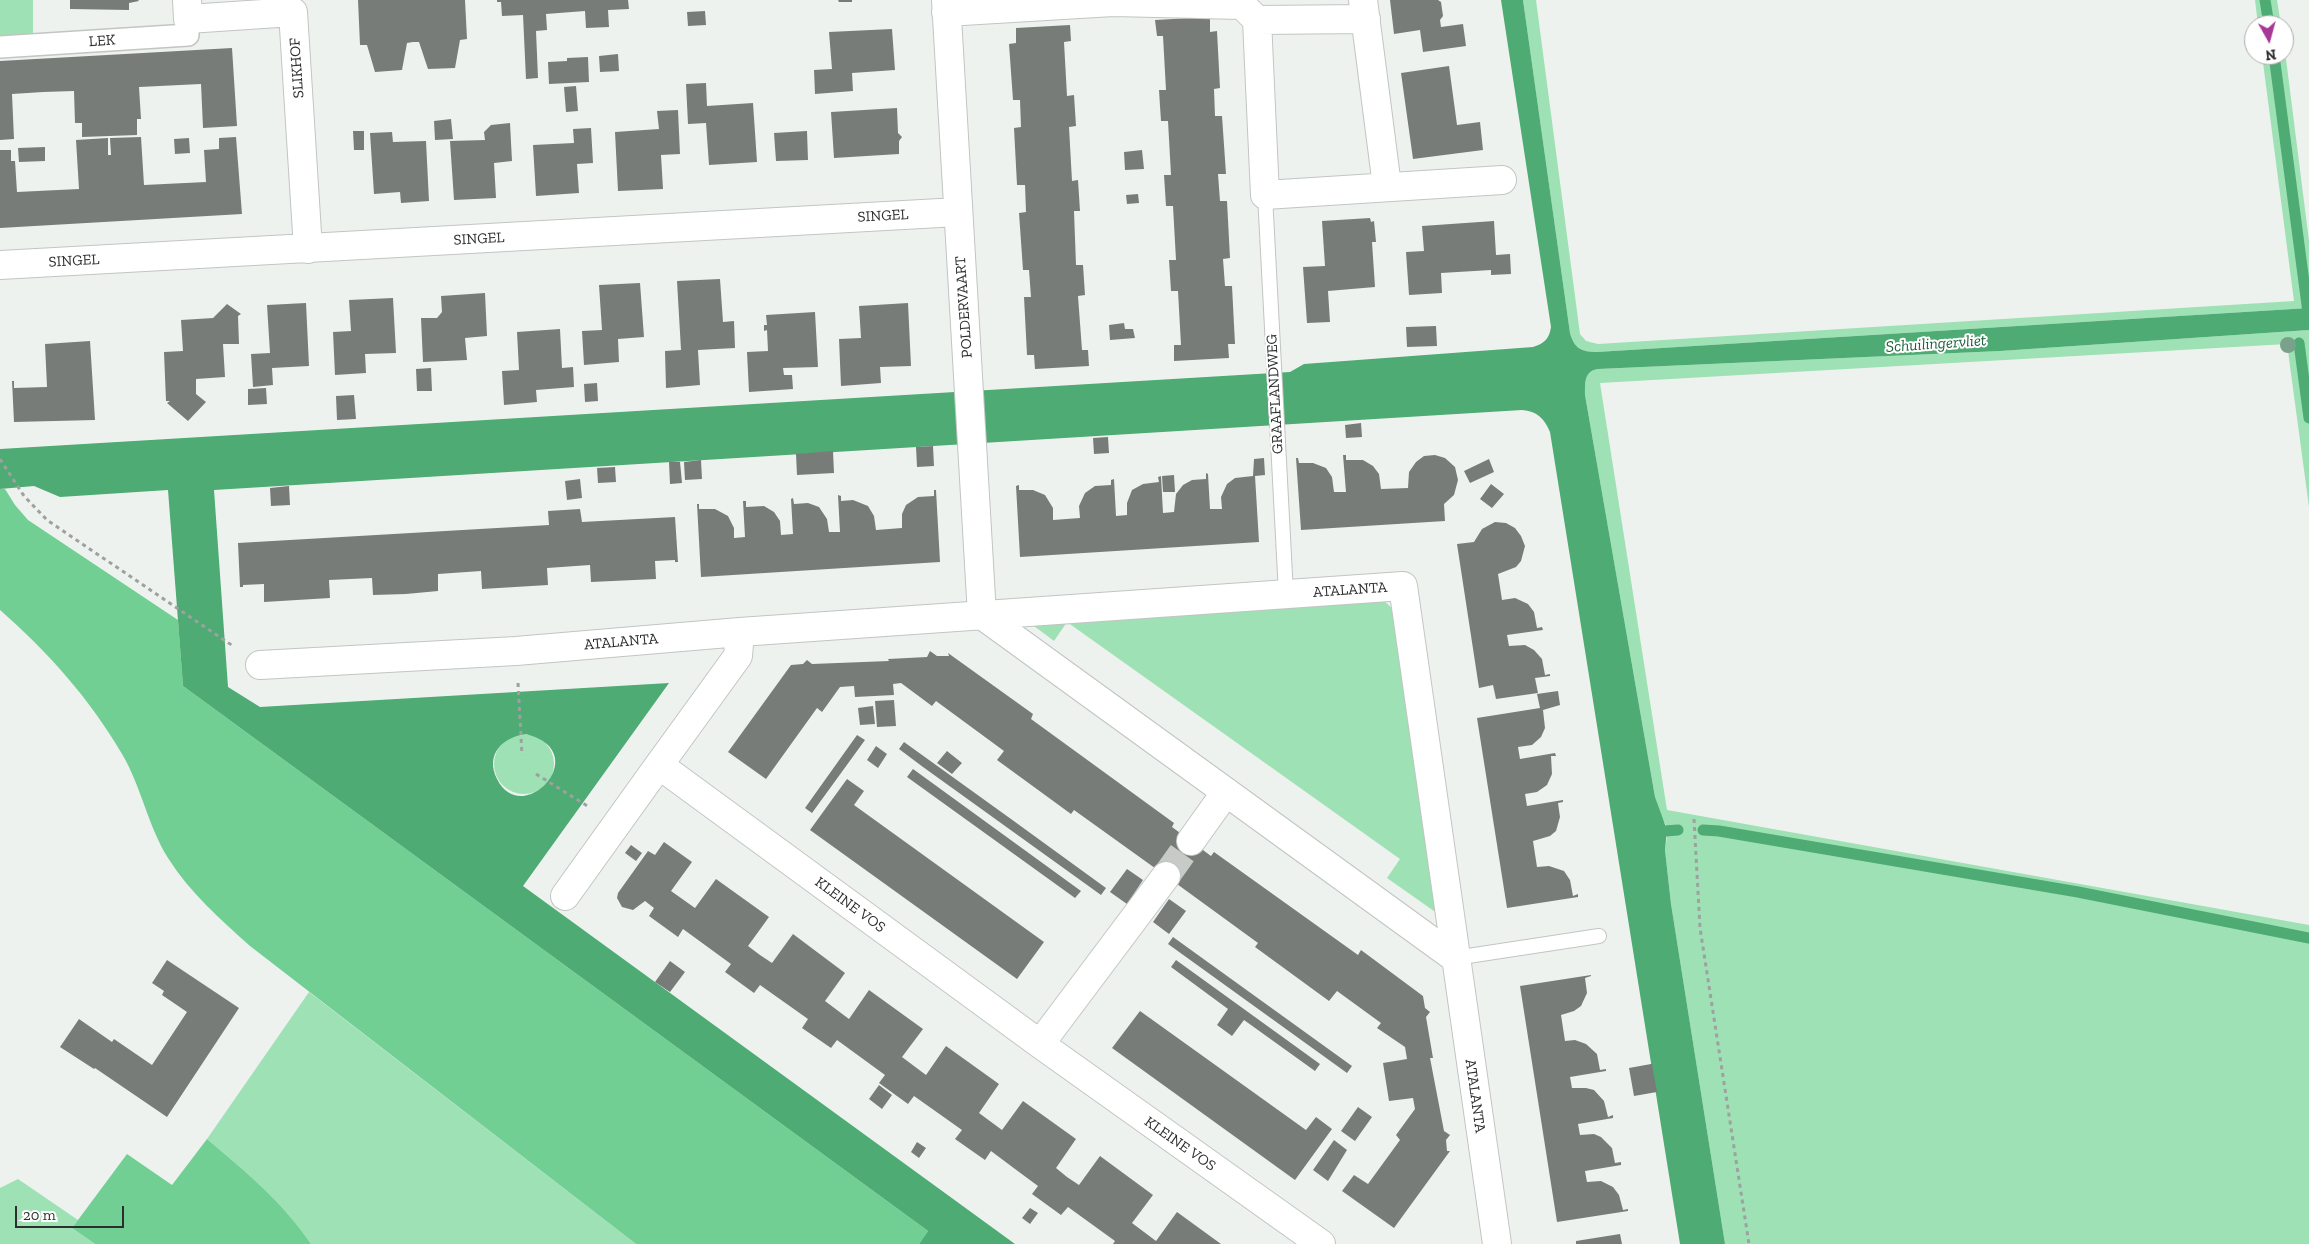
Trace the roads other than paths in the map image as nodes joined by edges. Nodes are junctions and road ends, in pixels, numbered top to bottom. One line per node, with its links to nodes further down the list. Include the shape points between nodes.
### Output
1 (946, 6): 4 (street, via 1112,2 1242,5); 9 (street, POLDERVAART)
2 (187, 10): 5 (street, LEK, via 188,35); 10 (street, SLIKHOF, via 293,12)
3 (1365, 10): 4 (street); 7 (street)
4 (1257, 20): 8 (street, GRAAFLANDWEG)
5 (0, 47)
6 (1502, 180): 7 (street)
7 (1387, 186): 8 (street)
8 (1265, 194): 12 (lane, GRAAFLANDWEG)
9 (958, 212): 10 (street, SINGEL); 13 (street, POLDERVAART)
10 (308, 249): 11 (street, SINGEL)
11 (0, 265)
12 (1286, 594): 13 (street, ATALANTA); 22 (street, ATALANTA, via 1403,586)
13 (982, 615): 14 (street, ATALANTA); 17 (street)
14 (740, 632): 15 (street, ATALANTA, via 516,651); 16 (street, via 738,656)
15 (260, 664)
16 (659, 765): 20 (street); 23 (street, KLEINE VOS)
17 (1226, 792): 18 (street); 22 (street)
18 (1191, 841)
19 (1166, 876): 23 (street)
20 (565, 896)
21 (1598, 936): 22 (lane)
22 (1455, 958): 24 (street, ATALANTA)
23 (1040, 1044): 25 (street, KLEINE VOS)
24 (1494, 1241)
25 (1320, 1244)

